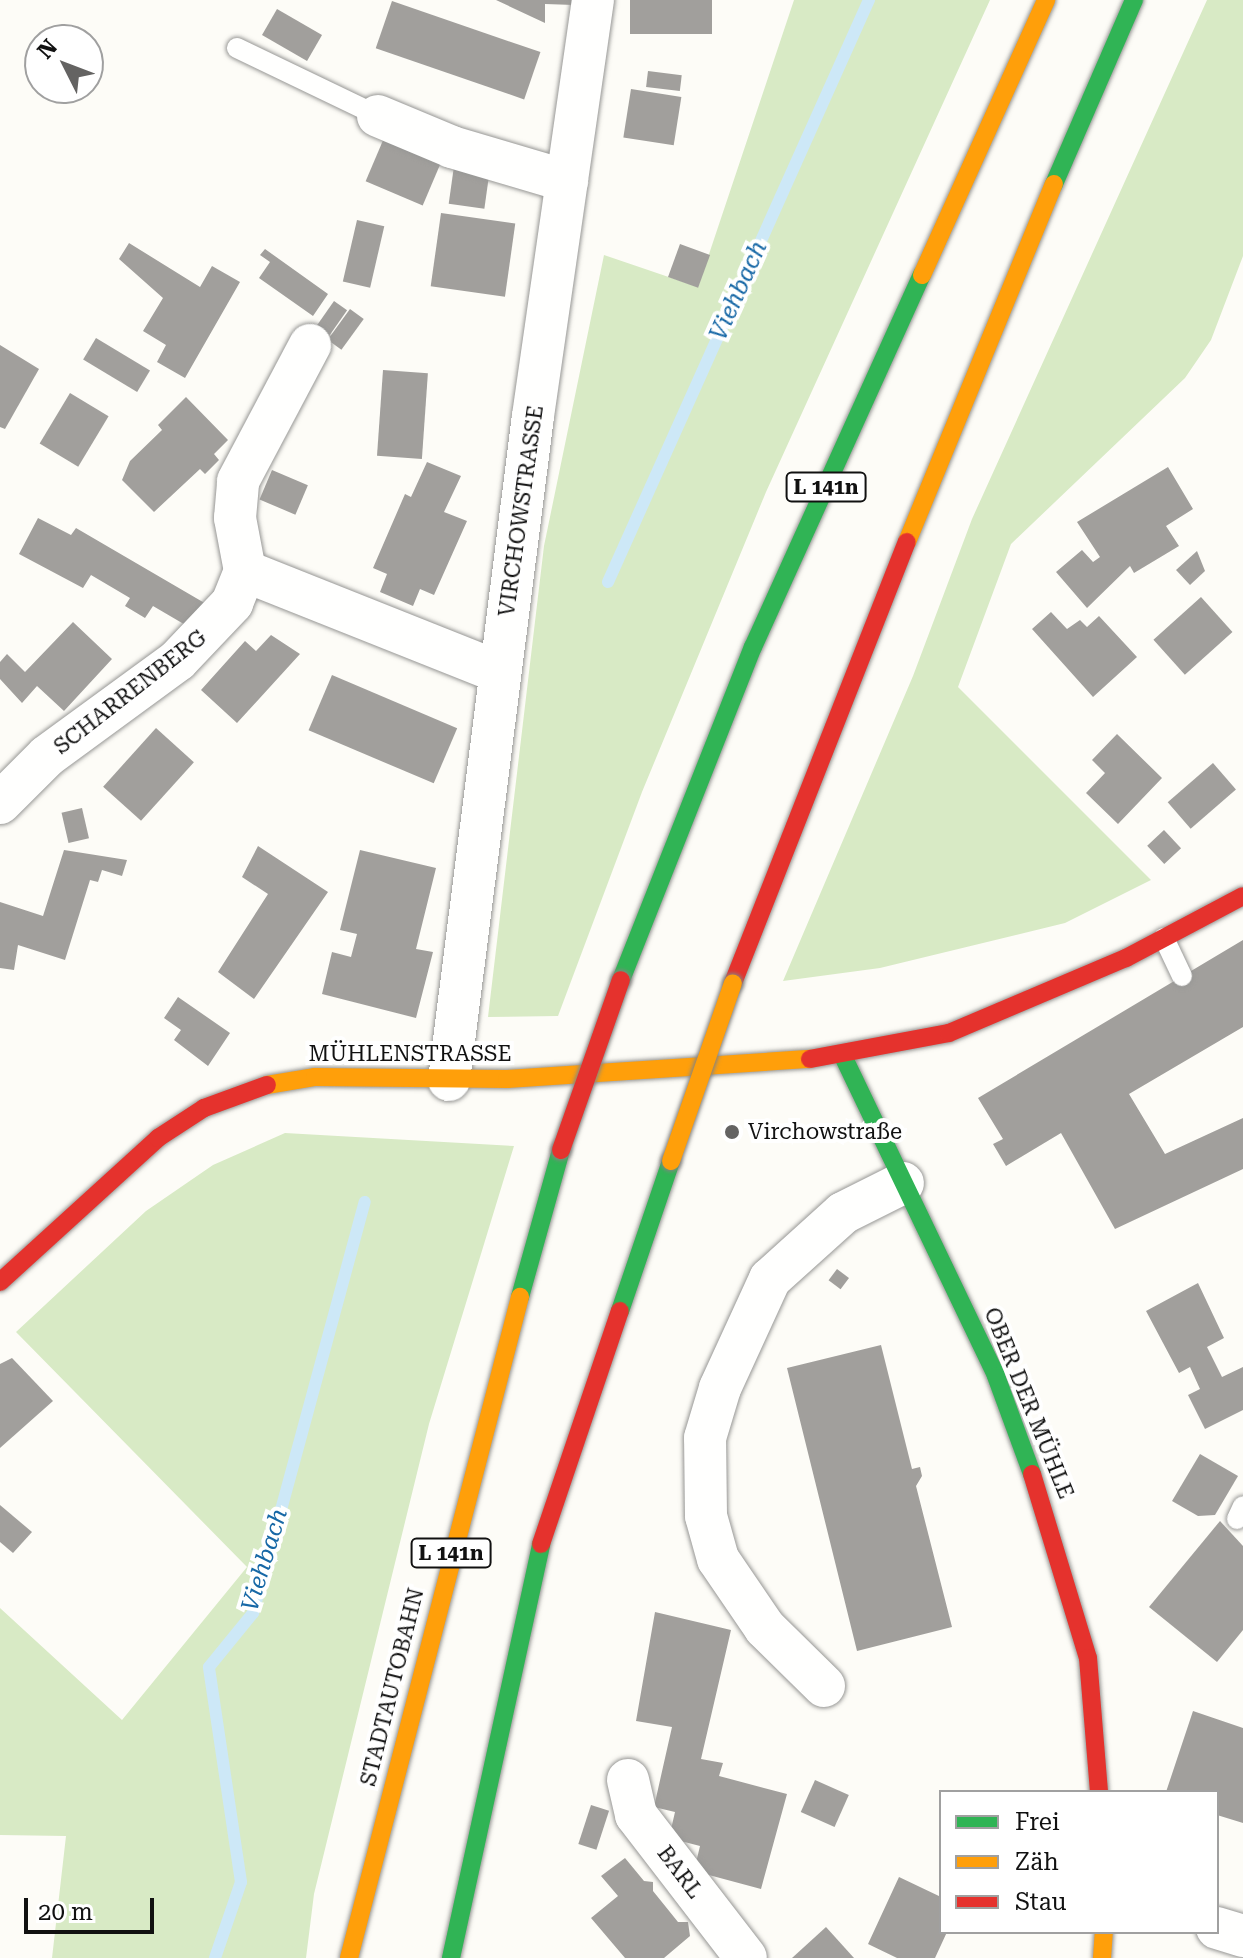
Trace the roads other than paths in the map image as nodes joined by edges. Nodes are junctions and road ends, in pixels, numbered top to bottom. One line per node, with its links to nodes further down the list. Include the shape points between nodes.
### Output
1 (593, 0): 6 (street, VIRCHOWSTRASSE)
2 (1046, 0): 24 (main road, STADTAUTOBAHN / L 141n, bridge, via 753,647 621,980 561,1150 467,1489)
3 (1134, 0): 25 (main road, bridge, via 991,329 733,983 530,1578)
4 (237, 48): 5 (lane)
5 (378, 116): 6 (street, via 452,147)
6 (567, 181): 9 (street, VIRCHOWSTRASSE)
7 (310, 345): 8 (street, via 238,481 235,518)
8 (245, 571): 9 (street); 10 (street, SCHARRENBERG, via 232,603 210,631 47,756)
9 (499, 672): 15 (street, VIRCHOWSTRASSE)
10 (0, 803)
11 (1243, 896): 12 (main road, MÜHLENSTRASSE)
12 (1164, 938): 13 (lane); 14 (main road, MÜHLENSTRASSE, via 949,1033)
13 (1182, 976)
14 (842, 1054): 15 (main road, MÜHLENSTRASSE, via 762,1065); 16 (main road, OBER DER MÜHLE, via 891,1146)
15 (449, 1080): 17 (main road, MÜHLENSTRASSE, via 287,1080 204,1108 124,1166)
16 (903, 1183): 18 (street, via 843,1213 770,1279 720,1388 705,1438 706,1516 718,1559 765,1628); 20 (main road, OBER DER MÜHLE, via 996,1376 1053,1530 1088,1658)
17 (0, 1282)
18 (824, 1686)
19 (628, 1780): 26 (street, BARL, via 636,1815)
20 (1099, 1790)
21 (1219, 1929): 23 (street)
22 (1104, 1934): 27 (main road)
23 (1243, 1936)
24 (349, 1958)
25 (451, 1958)
26 (746, 1958)
27 (1102, 1958)

